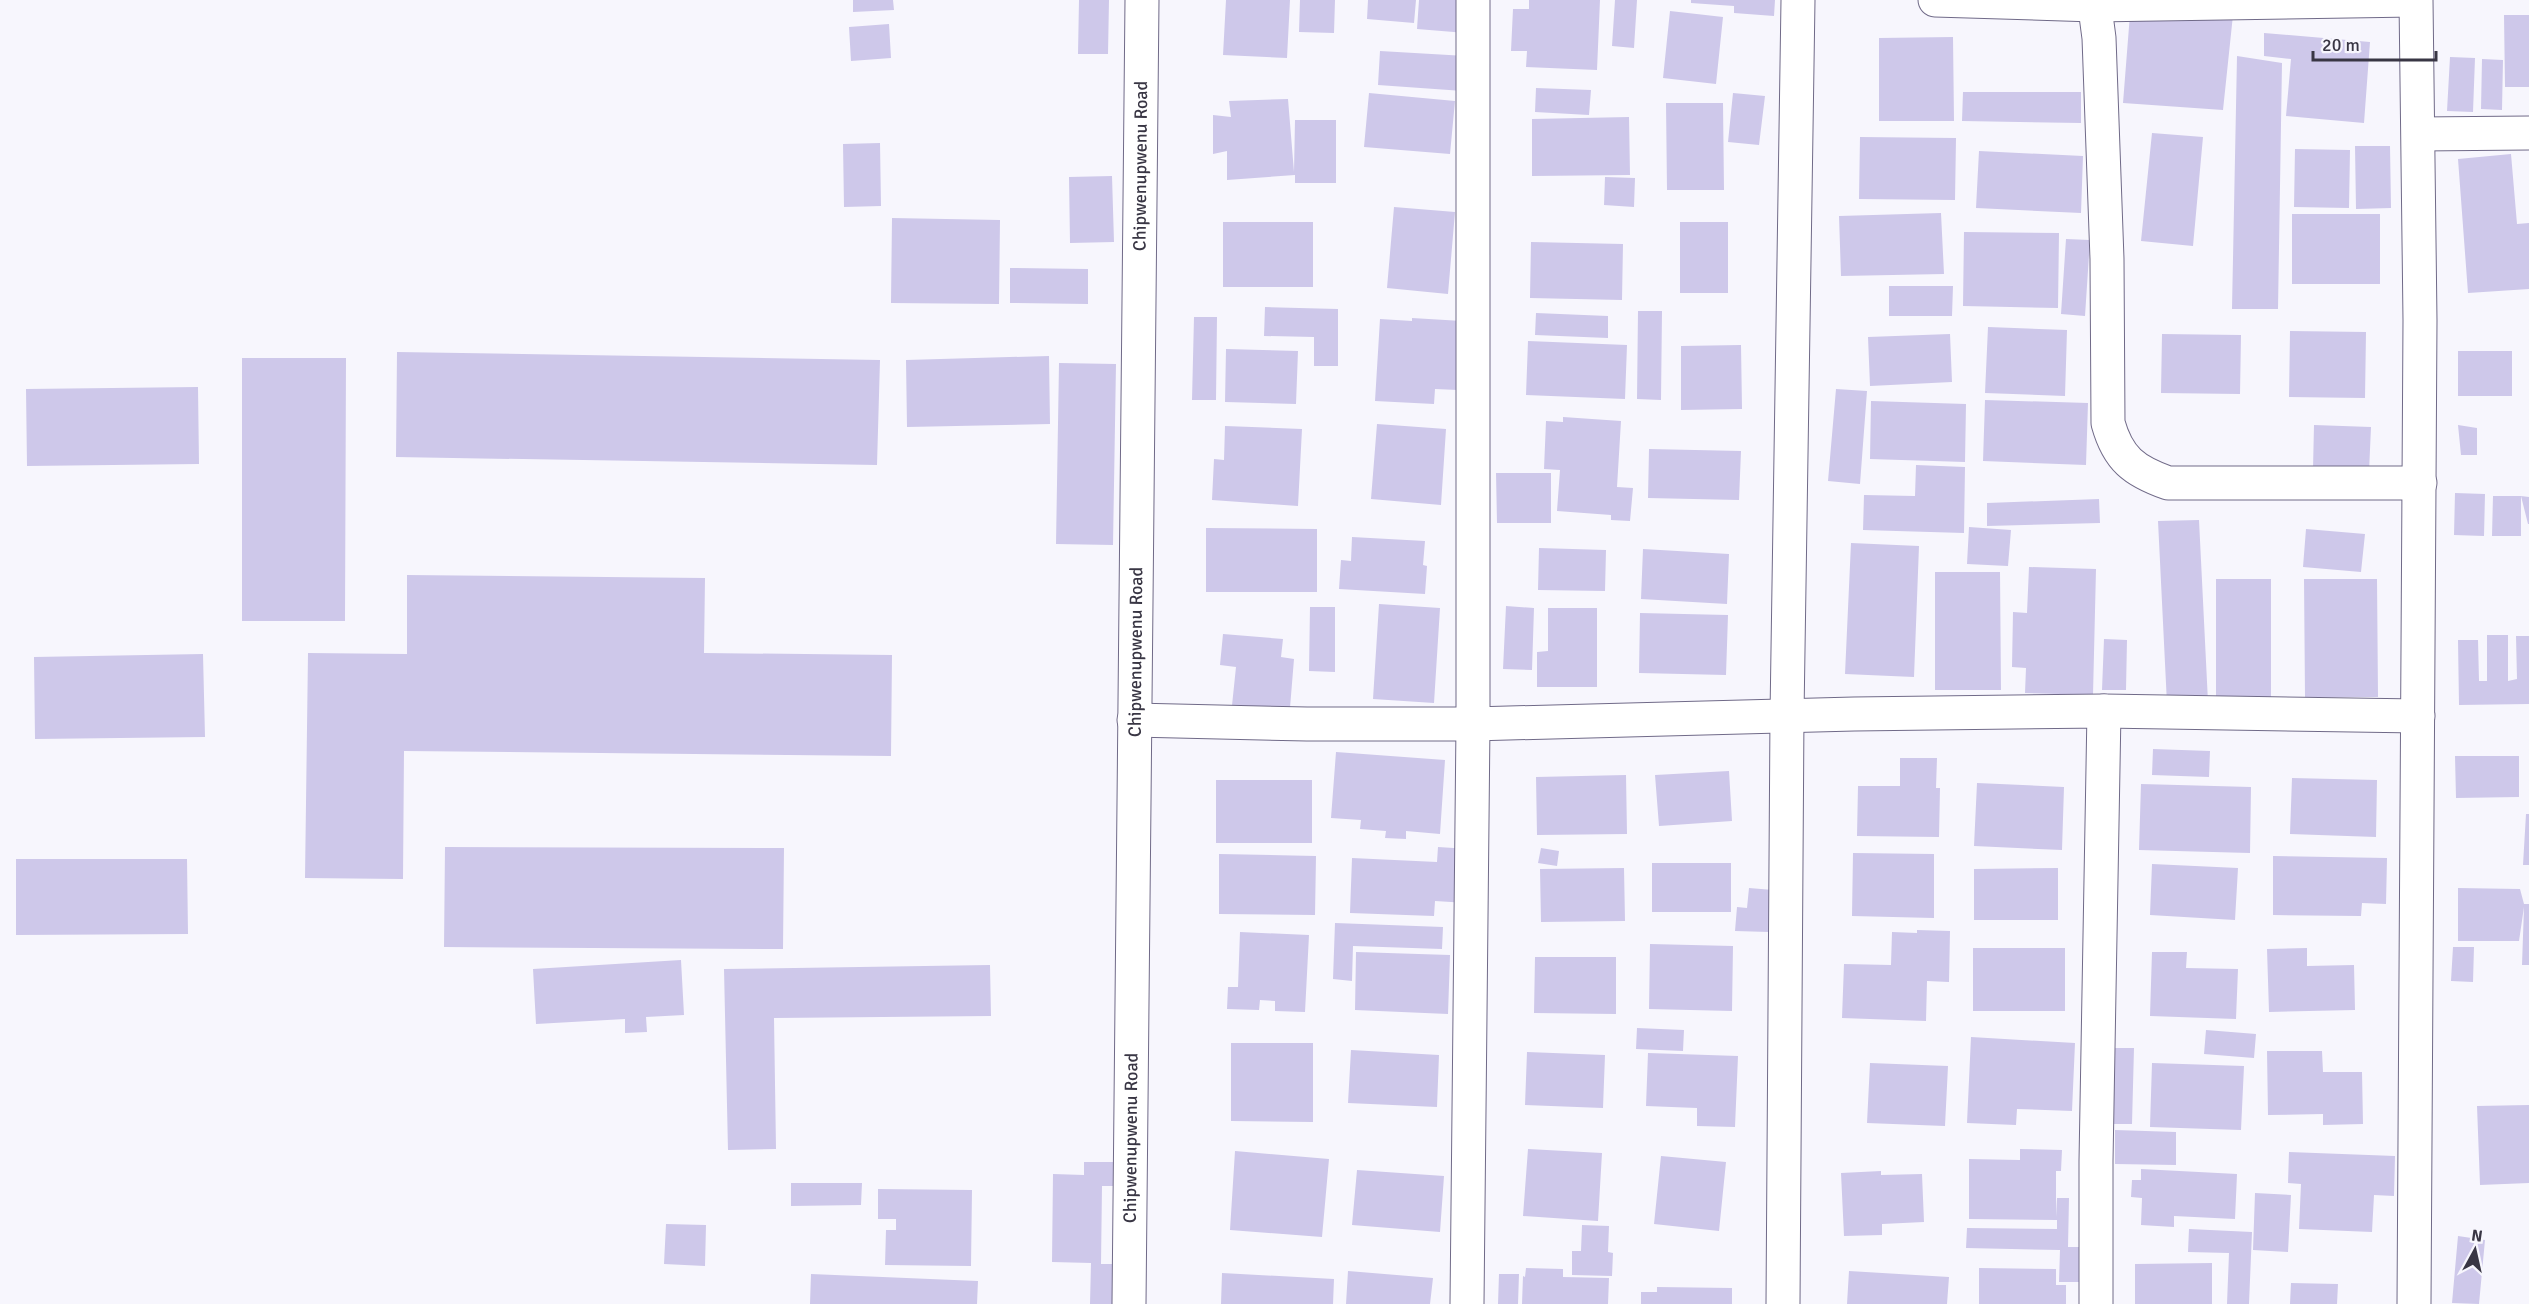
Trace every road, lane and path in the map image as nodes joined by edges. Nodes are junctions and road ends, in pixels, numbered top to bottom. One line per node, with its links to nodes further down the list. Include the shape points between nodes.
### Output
1 (1142, 0): 13 (street, Chipwenupwenu Road)
2 (1473, 0): 14 (street)
3 (1798, 0): 11 (street)
4 (1935, 0): 6 (street)
5 (2415, 0): 6 (street); 8 (street)
6 (2094, 2): 9 (street, via 2099,38 2107,259 2108,423 2125,460 2144,474 2168,483)
7 (2529, 133): 8 (street)
8 (2419, 134): 9 (street)
9 (2420, 483): 12 (street)
10 (2104, 711): 11 (street); 12 (street); 18 (street)
11 (1787, 715): 14 (street); 17 (street)
12 (2418, 716): 19 (street)
13 (1134, 720): 14 (street); 15 (street, Chipwenupwenu Road)
14 (1473, 724): 16 (street)
15 (1129, 1304)
16 (1467, 1304)
17 (1783, 1304)
18 (2096, 1304)
19 (2415, 1304)

